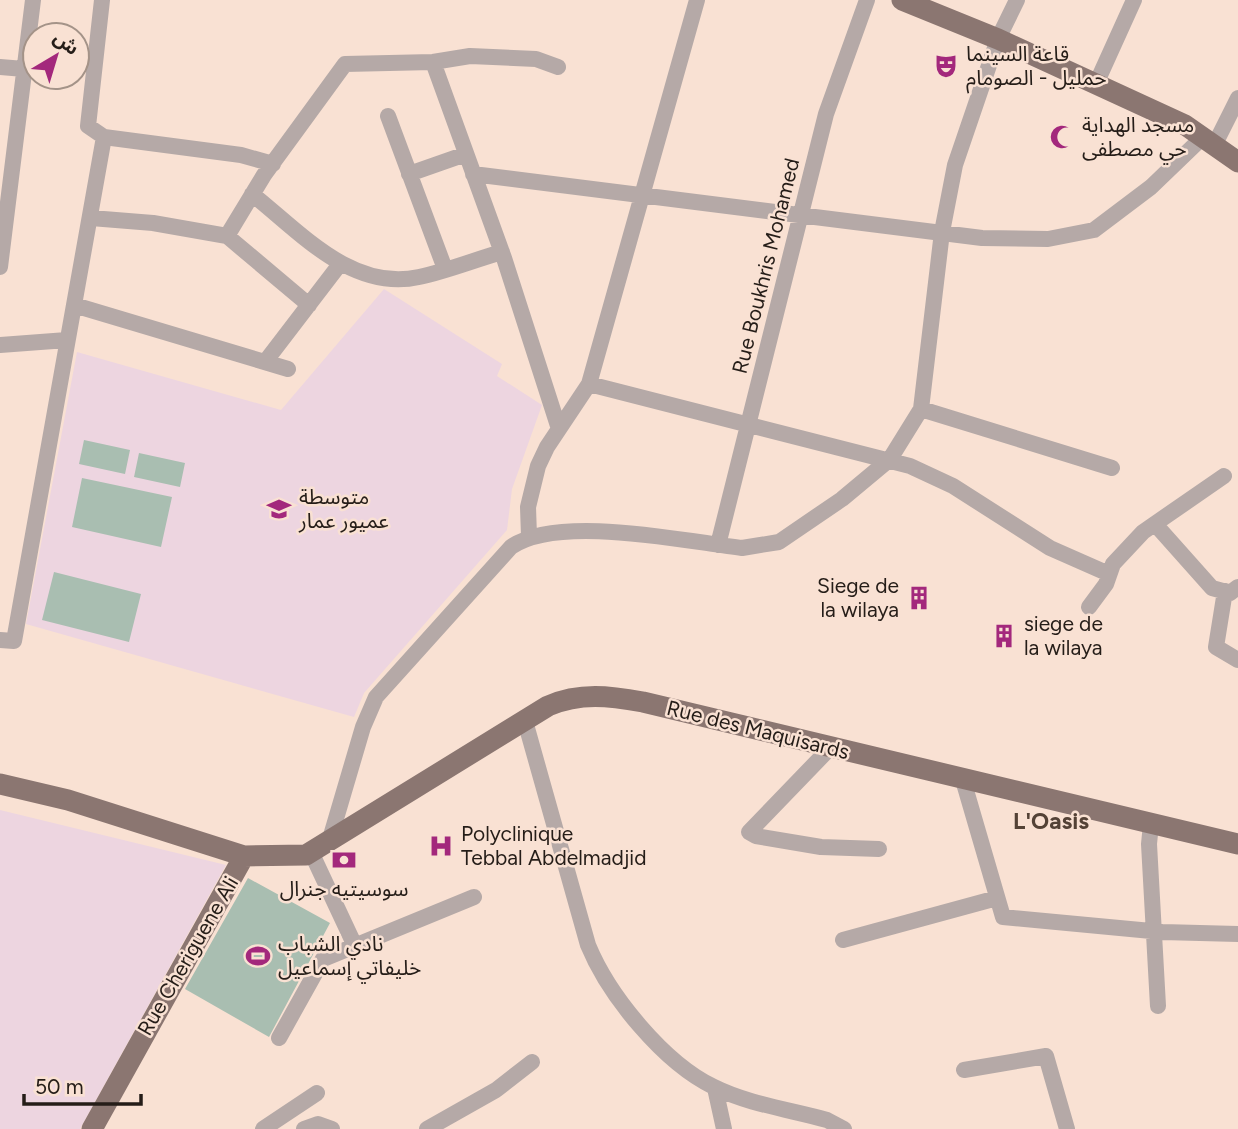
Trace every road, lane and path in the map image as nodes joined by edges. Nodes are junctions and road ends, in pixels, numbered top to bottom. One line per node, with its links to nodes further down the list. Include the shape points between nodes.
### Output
1 (33, 0): 8 (street)
2 (102, 0): 18 (street, via 88,126)
3 (697, 0): 26 (street)
4 (867, 0): 27 (street, Rue Boukhris Mohamed, via 827,114)
5 (902, 0): 9 (main road)
6 (1017, 0): 9 (street)
7 (1134, 0): 14 (street)
8 (30, 21)
9 (998, 38): 14 (main road); 29 (street, via 955,165)
10 (433, 62): 12 (street, via 470,56 536,59); 20 (street); 22 (street, via 345,64)
11 (0, 67): 13 (street)
12 (558, 67)
13 (21, 69)
14 (1096, 84): 19 (main road)
15 (21, 91): 33 (street)
16 (1238, 98): 19 (street)
17 (388, 116): 23 (street)
18 (104, 137): 22 (street, via 241,155); 28 (street)
19 (1209, 140): 21 (main road); 29 (street, via 1094,230 1037,239)
20 (466, 155): 23 (street); 24 (street)
21 (1238, 162)
22 (273, 164): 25 (street)
23 (409, 174): 34 (street)
24 (473, 174): 26 (street); 31 (street)
25 (252, 194): 30 (street); 32 (street)
26 (642, 195): 27 (street); 41 (street)
27 (800, 216): 29 (street); 43 (street, Rue Boukhris Mohamed)
28 (91, 218): 30 (street); 35 (street)
29 (942, 232): 42 (street)
30 (227, 236): 36 (street)
31 (502, 252): 34 (street); 44 (street)
32 (340, 264): 34 (street, via 384,278 418,277); 36 (street)
33 (0, 267)
34 (445, 269)
35 (74, 305): 37 (street); 39 (street)
36 (309, 305): 39 (street)
37 (67, 340): 38 (street); 54 (street, via 14,641)
38 (0, 345)
39 (265, 362): 40 (street)
40 (288, 369)
41 (589, 384): 43 (street); 44 (street)
42 (921, 409): 45 (street); 46 (street)
43 (748, 422): 45 (street); 50 (street, Rue Boukhris Mohamed)
44 (559, 429): 49 (street, via 538,466 528,507)
45 (890, 459): 50 (street, via 779,542 753,548); 51 (street, via 940,479 1050,548)
46 (1112, 468)
47 (1224, 476): 48 (street)
48 (1155, 524): 51 (street, via 1113,564); 52 (street, via 1212,588)
49 (529, 536): 50 (street, via 588,530); 61 (street, via 511,547 376,697)
50 (718, 545)
51 (1109, 574): 53 (street)
52 (1231, 589): 55 (street, via 1216,647)
53 (1089, 607)
54 (0, 640)
55 (1238, 660)
56 (525, 721): 57 (main road, Rue des Maquisards, via 562,699 606,696); 61 (main road, Rue des Maquisards); 76 (street, via 581,923 600,973 661,1046)
57 (830, 748): 58 (main road, Rue des Maquisards); 63 (street, via 749,832 821,847)
58 (963, 780): 60 (main road, Rue des Maquisards); 67 (street)
59 (0, 784): 65 (main road, via 68,800)
60 (1151, 824): 62 (main road, Rue des Maquisards); 68 (street)
61 (330, 839): 64 (main road, Rue des Maquisards)
62 (1238, 844)
63 (879, 849)
64 (311, 852): 65 (main road); 71 (street)
65 (244, 856): 78 (main road, Rue Cheriguene Ali)
66 (474, 897): 71 (street)
67 (997, 898): 68 (street, via 1003,917); 70 (street)
68 (1153, 931): 69 (street); 72 (street)
69 (1238, 934)
70 (843, 940)
71 (355, 946): 73 (street, via 323,959)
72 (1158, 1006)
73 (279, 1038)
74 (532, 1062): 82 (street, via 495,1090)
75 (964, 1070): 85 (street, via 1046,1056)
76 (715, 1088): 83 (street); 84 (street)
77 (317, 1093): 79 (street)
78 (92, 1129)
79 (263, 1129)
80 (304, 1129): 81 (street, via 318,1124)
81 (332, 1129)
82 (427, 1129)
83 (724, 1129)
84 (844, 1129)
85 (1067, 1129)

